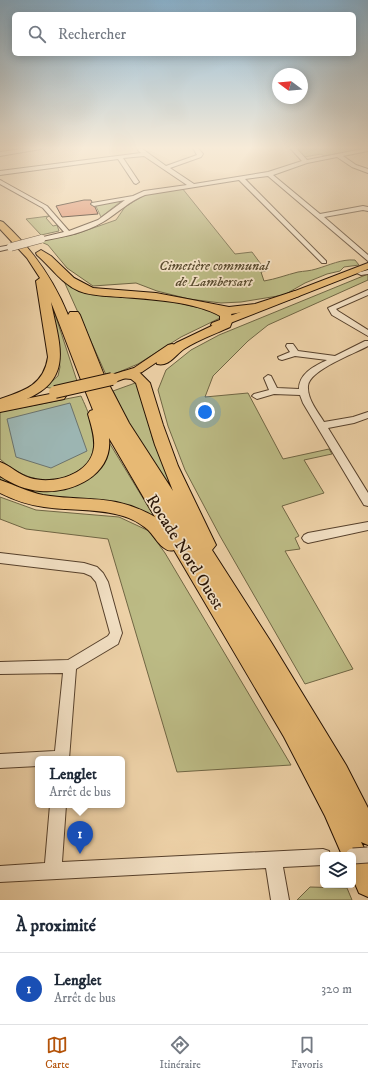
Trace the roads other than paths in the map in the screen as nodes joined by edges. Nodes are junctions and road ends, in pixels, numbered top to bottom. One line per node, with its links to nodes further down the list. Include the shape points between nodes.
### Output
1 (14, 190): 11 (street, via 45,207)
2 (159, 190): 5 (street)
3 (252, 190): 15 (street)
4 (288, 190): 9 (street)
5 (135, 196): 6 (street); 11 (street, via 95,223)
6 (94, 204)
7 (368, 209): 9 (street)
8 (0, 215): 13 (highway, Rocade Nord Ouest)
9 (319, 216): 14 (street)
10 (0, 224): 13 (highway, Rocade Nord Ouest, via 24,246)
11 (68, 233): 13 (street)
12 (0, 249): 13 (street, bridge, via 11,247)
13 (39, 251): 19 (highway, via 68,280 82,289 156,296); 28 (highway, Rocade Nord Ouest); 32 (highway, via 54,357 53,366 48,378 39,387); 41 (highway, Rocade Nord Ouest, via 67,297 98,375 122,424)
14 (367, 256): 16 (street)
15 (324, 262)
16 (364, 270): 18 (main road); 25 (main road, via 202,336)
17 (368, 292): 21 (street, via 332,308 335,313)
18 (295, 294): 19 (highway, via 246,309); 20 (main road)
19 (216, 309): 20 (highway, via 225,314)
20 (227, 321): 25 (highway, via 224,325 180,346); 26 (main road, via 190,337 143,367)
21 (368, 334)
22 (368, 344): 24 (street)
23 (282, 357): 24 (street, via 292,349)
24 (337, 359): 30 (street, via 308,375 304,381)
25 (162, 361): 26 (main road)
26 (138, 374): 32 (main road, via 113,382); 41 (highway, via 148,375 148,397 161,441 183,495)
27 (268, 378): 29 (street)
28 (87, 380): 35 (highway, via 102,442 99,457 92,469 71,481 47,486 22,481); 42 (highway, Rocade Nord Ouest, via 122,450)
29 (274, 391): 30 (street); 31 (street)
30 (303, 392): 34 (street)
31 (257, 396)
32 (2, 404)
33 (368, 415): 34 (street)
34 (322, 426): 37 (street)
35 (0, 468)
36 (0, 486): 42 (highway, via 28,498 107,505 126,509 146,518 167,539)
37 (368, 502)
38 (368, 526): 39 (street)
39 (308, 538)
40 (0, 558): 43 (street, via 84,568 94,571 99,576 116,635 113,640)
41 (232, 598): 49 (highway, Rocade Nord Ouest, via 312,726)
42 (237, 636): 56 (highway, Rocade Nord Ouest, via 317,775)
43 (70, 666): 44 (street); 45 (street)
44 (0, 668)
45 (62, 756)
46 (35, 759): 47 (street)
47 (0, 761)
48 (58, 808): 54 (street)
49 (368, 833)
50 (368, 855): 51 (street, bridge)
51 (356, 856)
52 (320, 857): 53 (street)
53 (280, 859): 54 (street); 57 (street)
54 (53, 871): 55 (street)
55 (0, 874)
56 (368, 884)
57 (280, 900)

